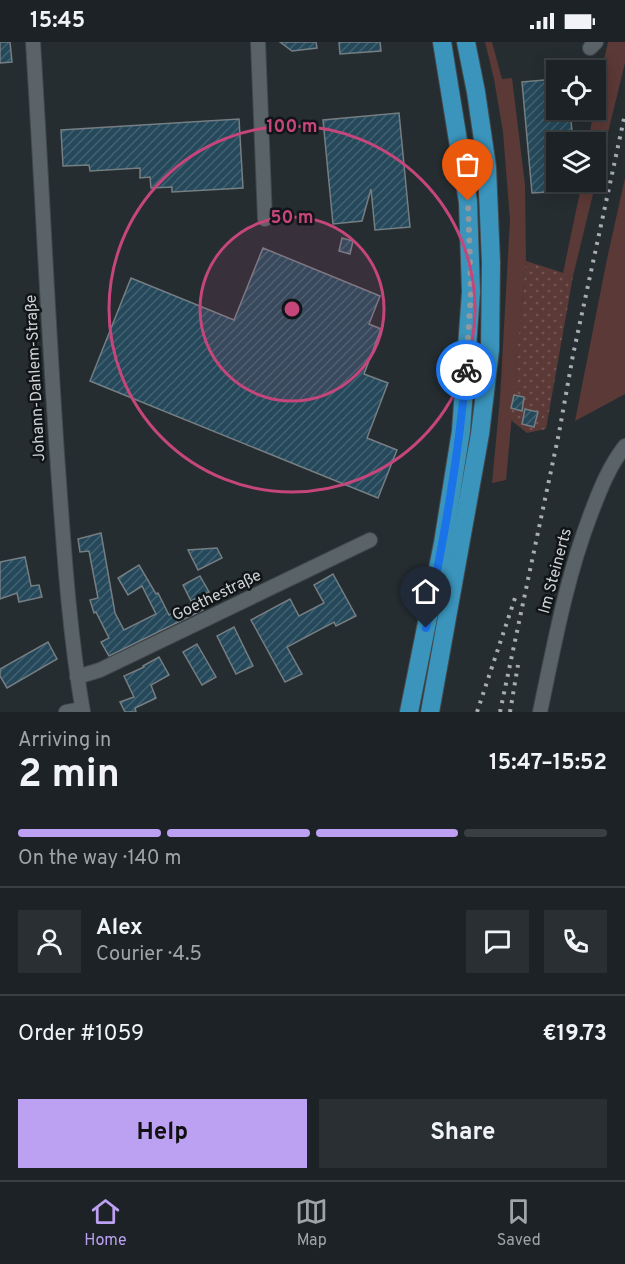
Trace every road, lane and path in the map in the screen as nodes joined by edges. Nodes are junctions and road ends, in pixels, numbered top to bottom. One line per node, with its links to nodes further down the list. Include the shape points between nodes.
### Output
1 (33, 42): 8 (street, Johann-Dahlem-Straße, via 53,396)
2 (258, 42): 5 (street)
3 (442, 42): 11 (highway, via 468,201 470,303 461,431)
4 (466, 42): 12 (highway, via 487,167 490,350 480,434)
5 (265, 219)
6 (625, 446): 13 (street, Im Steinerts, via 599,491 579,545)
7 (370, 540): 8 (street, Goethestraße, via 100,670)
8 (77, 677): 9 (street, Johann-Dahlem-Straße)
9 (83, 711): 10 (street)
10 (66, 712)
11 (409, 712)
12 (430, 712)
13 (540, 712)

